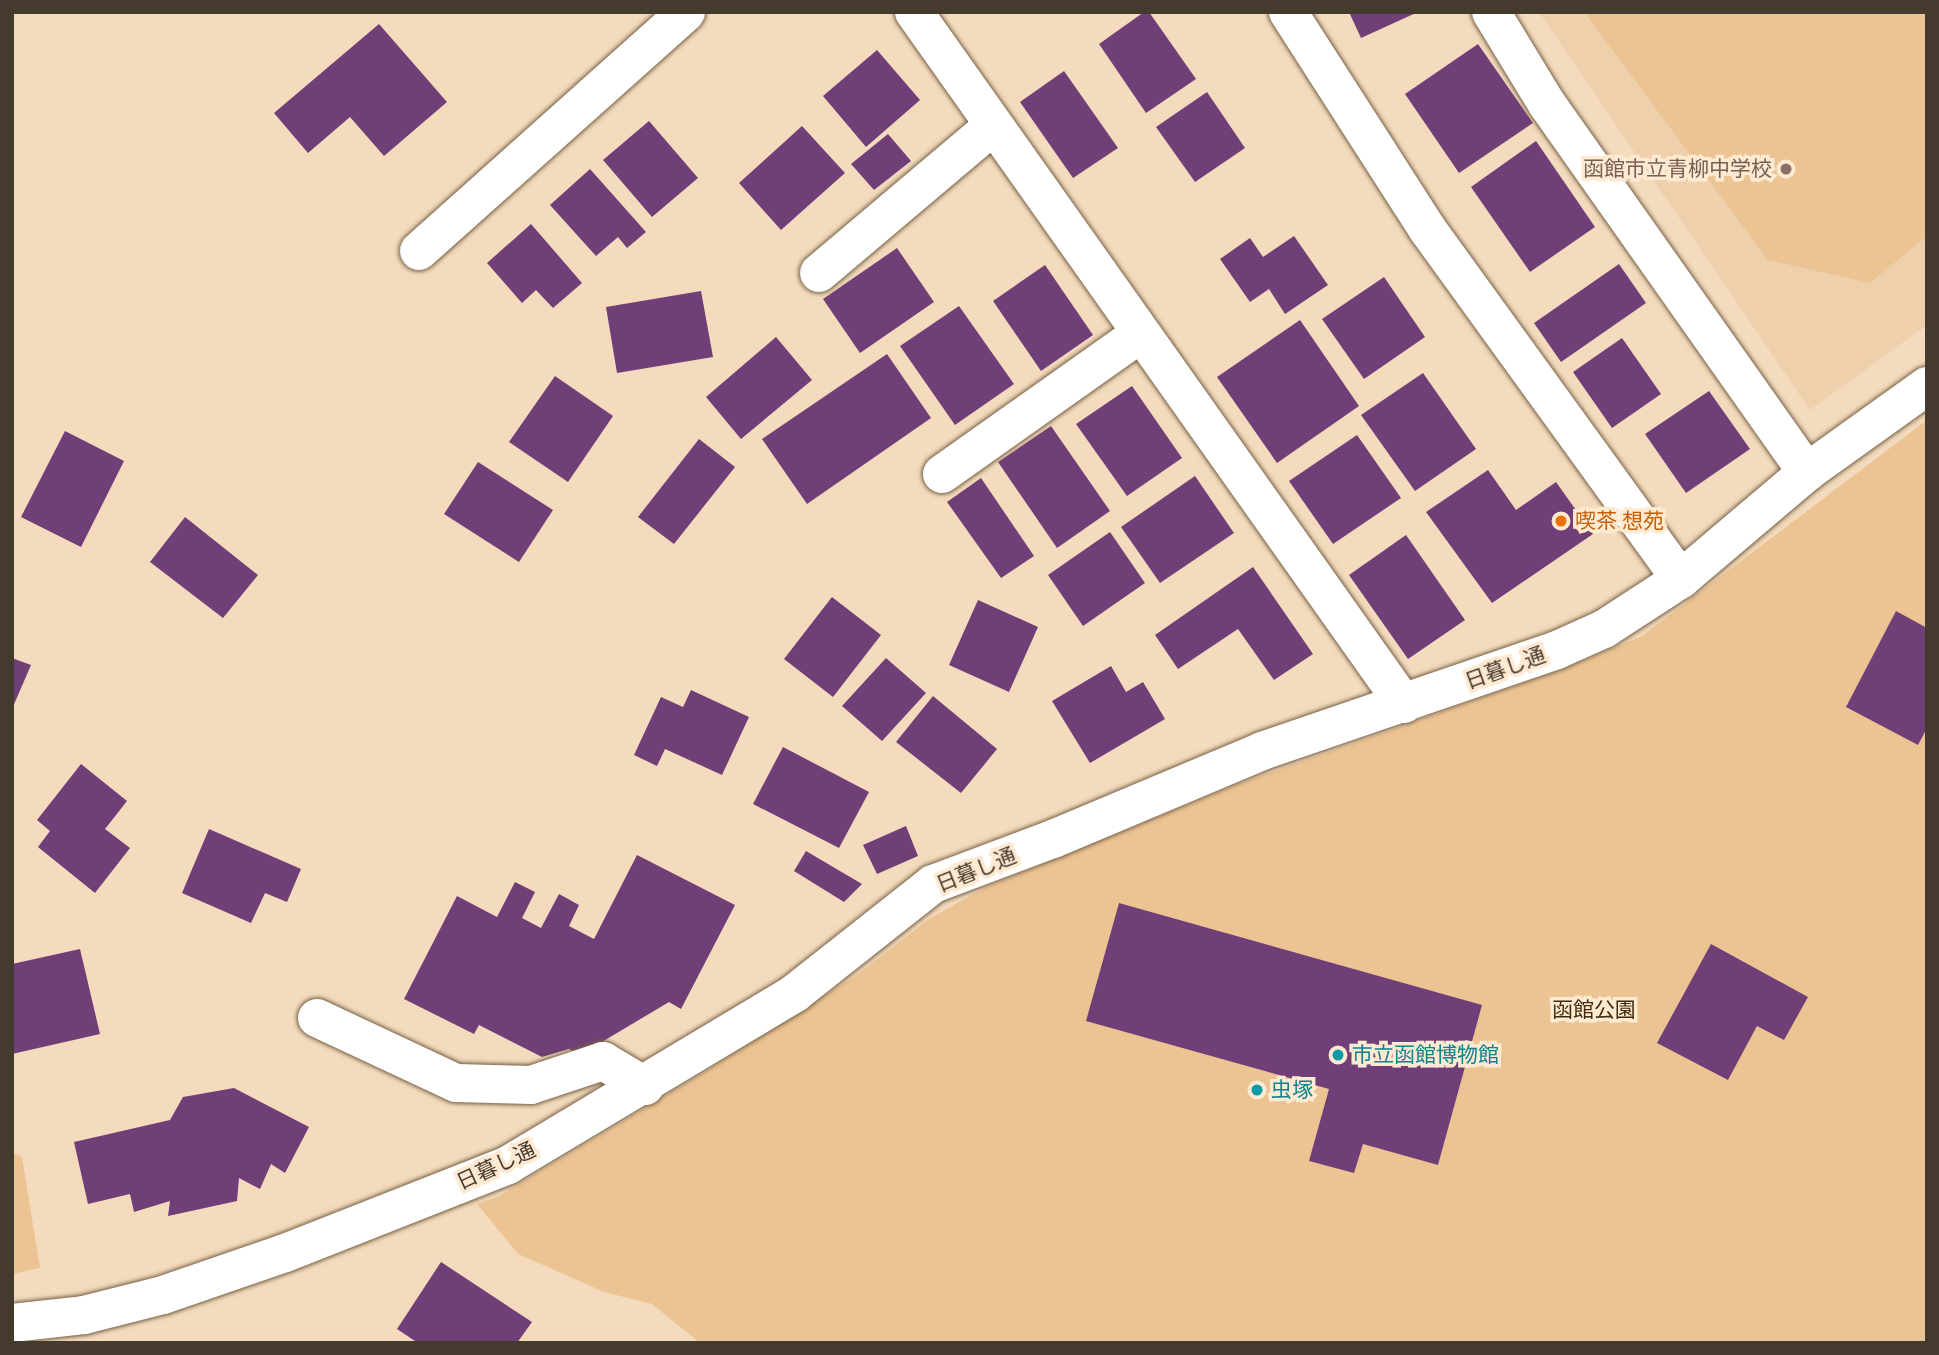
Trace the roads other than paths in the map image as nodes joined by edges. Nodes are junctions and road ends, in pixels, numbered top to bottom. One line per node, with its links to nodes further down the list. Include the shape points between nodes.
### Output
1 (686, 12): 6 (street)
2 (914, 12): 5 (street)
3 (1288, 12): 12 (street, via 1428,230)
4 (1491, 12): 10 (street, via 1547,104)
5 (993, 126): 7 (street); 8 (street)
6 (419, 251)
7 (819, 273)
8 (1140, 334): 11 (street); 13 (street)
9 (1927, 386): 10 (street, 日暮し通)
10 (1807, 472): 12 (street, 日暮し通)
11 (942, 474)
12 (1681, 579): 13 (street, 日暮し通, via 1604,629)
13 (1404, 704): 15 (street, 日暮し通, via 1262,751 1054,839 933,884 795,993)
14 (317, 1018): 15 (street, via 456,1083 531,1085 603,1061)
15 (645, 1086): 16 (street, 日暮し通, via 508,1165 285,1253 163,1295 83,1315)
16 (12, 1323)

